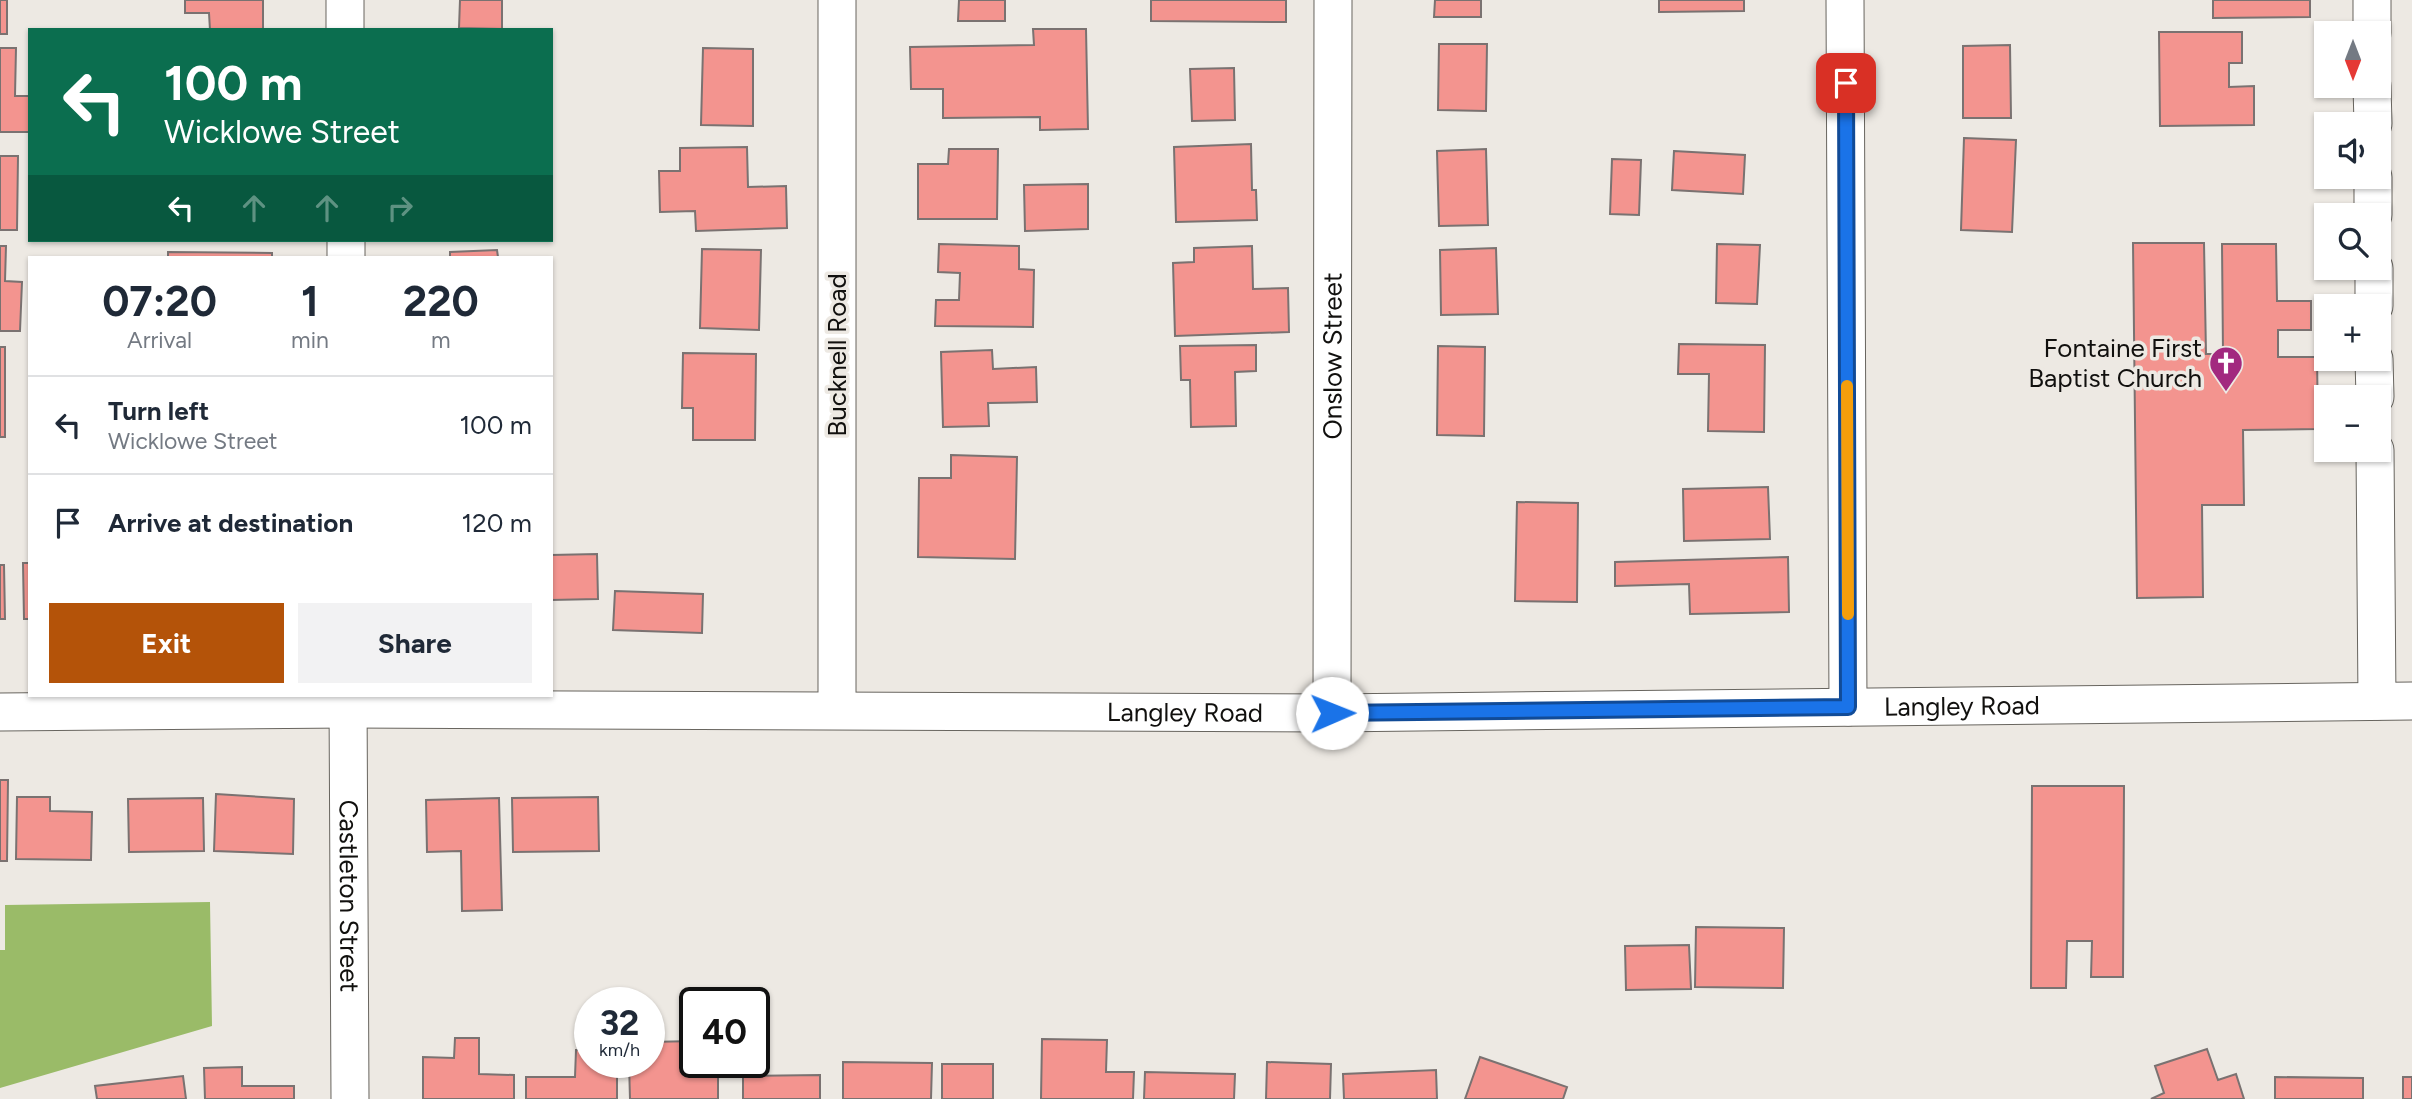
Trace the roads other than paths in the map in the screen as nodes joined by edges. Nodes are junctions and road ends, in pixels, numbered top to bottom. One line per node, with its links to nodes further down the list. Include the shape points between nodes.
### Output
1 (345, 0): 7 (street)
2 (836, 0): 12 (street, Bucknell Road)
3 (1333, 0): 14 (street, Onslow Street)
4 (1846, 0): 11 (street)
5 (2372, 0): 6 (street)
6 (2372, 21)
7 (345, 28)
8 (2376, 462): 9 (street)
9 (2395, 701): 11 (street, Langley Road)
10 (348, 702): 12 (street, Langley Road); 13 (street, Langley Road); 15 (street, Castleton Street)
11 (1848, 707): 14 (street, Langley Road)
12 (836, 710): 14 (street, Langley Road)
13 (0, 712)
14 (1332, 713)
15 (350, 1099)

